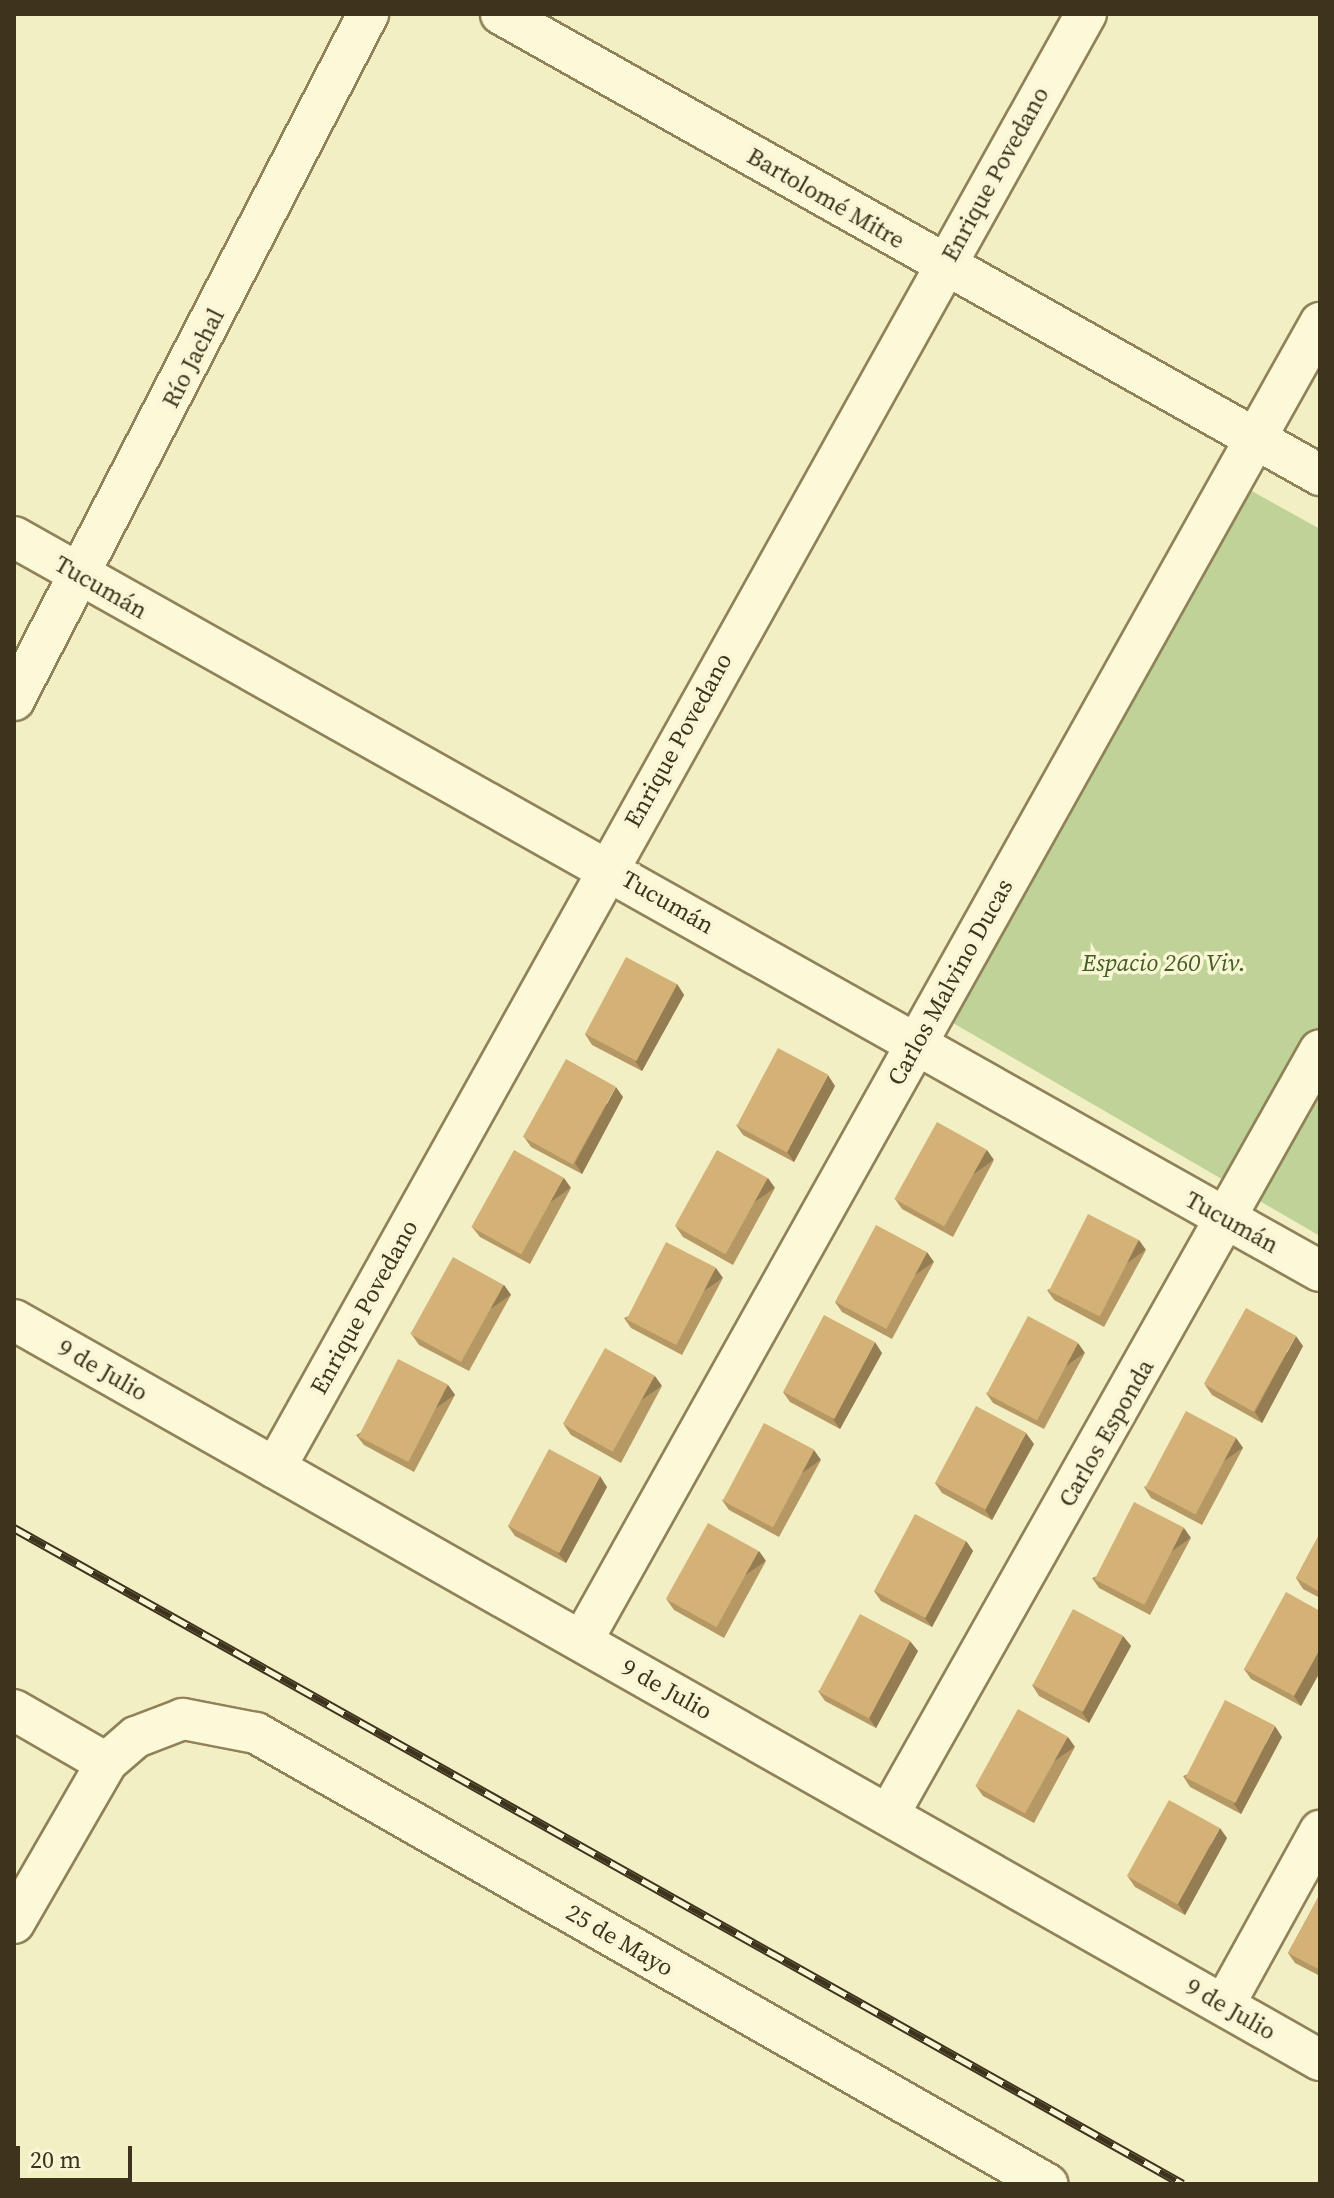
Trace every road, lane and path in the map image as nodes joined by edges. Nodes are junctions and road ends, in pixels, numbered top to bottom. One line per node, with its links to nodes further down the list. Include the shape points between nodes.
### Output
1 (368, 14): 9 (street, Río Jachal)
2 (501, 14): 4 (street, Bartolomé Mitre)
3 (1086, 14): 4 (street, Enrique Povedano)
4 (944, 265): 6 (street, Bartolomé Mitre); 11 (street, Enrique Povedano)
5 (1320, 323): 6 (street, Carlos Malvino Ducas)
6 (1255, 439): 7 (street, Bartolomé Mitre); 12 (street, Carlos Malvino Ducas)
7 (1320, 475)
8 (14, 537): 9 (street, Tucumán)
9 (81, 577): 10 (street, Río Jachal); 11 (street, Tucumán)
10 (14, 700)
11 (607, 866): 12 (street, Tucumán); 17 (street, Enrique Povedano)
12 (915, 1045): 14 (street, Tucumán); 18 (street, Carlos Malvino Ducas)
13 (1320, 1050): 14 (street, Carlos Esponda)
14 (1227, 1219): 15 (street, Tucumán); 21 (street, Carlos Esponda)
15 (1320, 1271)
16 (14, 1320): 17 (street, 9 de Julio)
17 (275, 1468): 18 (street, 9 de Julio)
18 (582, 1641): 21 (street, 9 de Julio)
19 (14, 1710): 20 (street)
20 (106, 1763): 23 (street); 26 (street, 25 de Mayo, via 136,1737 183,1719 256,1733)
21 (889, 1814): 24 (street, 9 de Julio)
22 (1320, 1831): 24 (street)
23 (14, 1923)
24 (1224, 2005): 25 (street, 9 de Julio)
25 (1320, 2060)
26 (1047, 2184)

